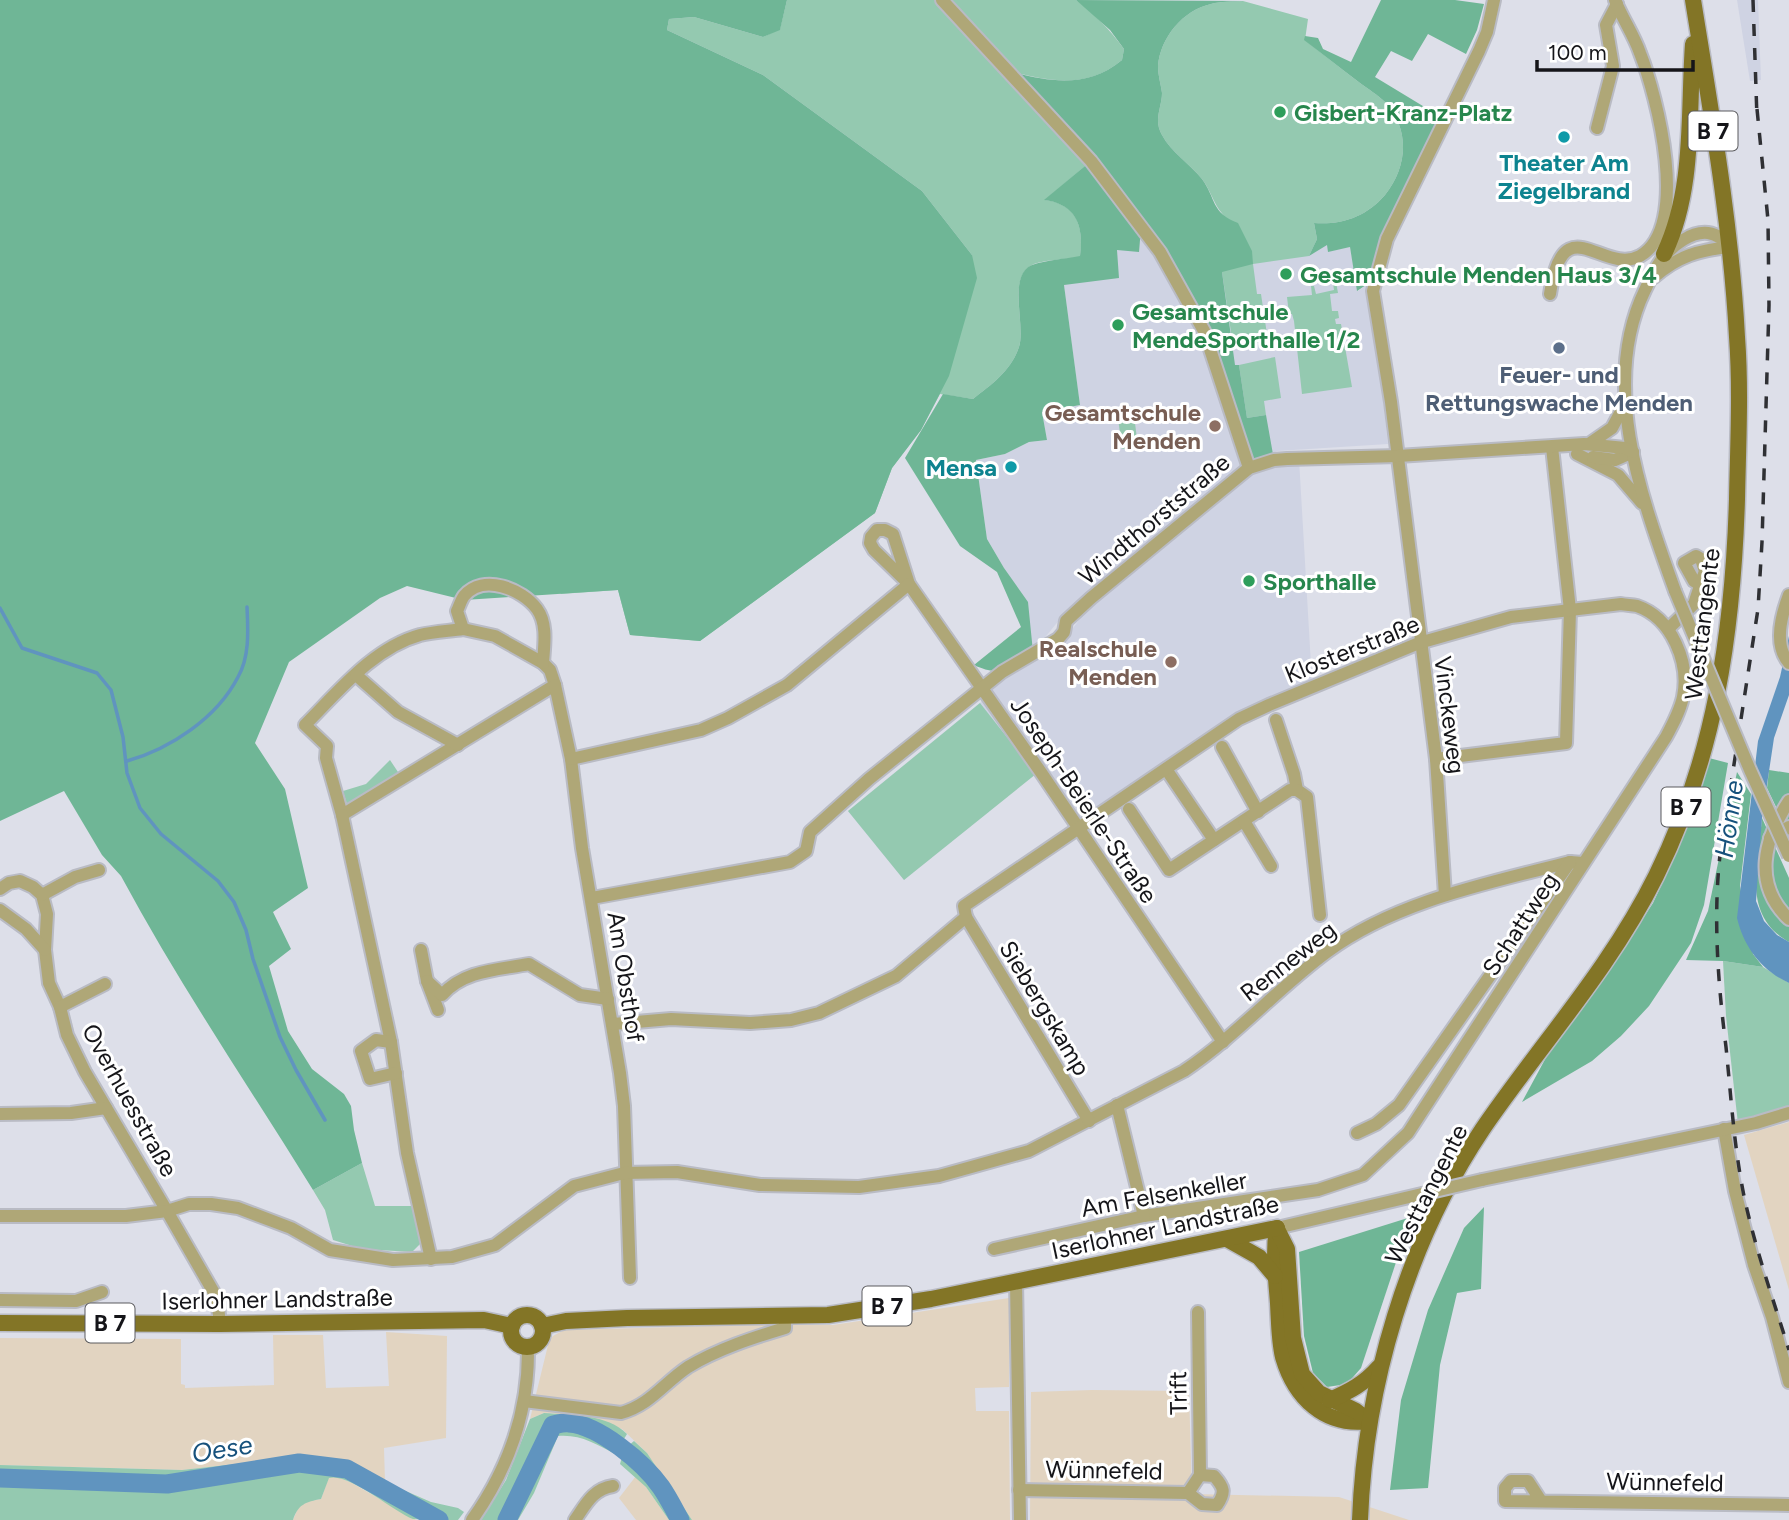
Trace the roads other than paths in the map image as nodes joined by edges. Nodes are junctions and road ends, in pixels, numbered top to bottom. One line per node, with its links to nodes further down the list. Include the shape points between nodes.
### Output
1 (942, 0): 16 (street, via 1091,161 1160,252 1203,331)
2 (1494, 0): 15 (street, Vinckeweg, via 1479,51 1387,239 1375,279 1374,304)
3 (1616, 2): 5 (street, via 1606,25 1614,66); 9 (street, via 1640,51 1662,137 1667,162 1665,214 1653,242 1641,255 1615,258 1583,247 1566,252 1556,267)
4 (1694, 7): 6 (main road, Westtangente / B 7); 7 (main road, via 1685,184 1680,213)
5 (1597, 128)
6 (1730, 247): 7 (street, via 1704,232); 8 (street, via 1687,254); 99 (main road, Westtangente / B 7, via 1739,403 1734,576 1723,675 1691,795 1655,878 1616,948 1458,1170 1409,1274)
7 (1664, 254): 8 (street)
8 (1649, 282): 10 (street, via 1625,351)
9 (1550, 294)
10 (1626, 404): 11 (street, via 1612,428); 13 (street)
11 (1588, 444): 12 (street, Windthorststraße); 13 (street, Windthorststraße)
12 (1552, 447): 14 (street, Windthorststraße); 15 (street, Windthorststraße); 20 (street)
13 (1633, 452): 14 (street, Windthorststraße, via 1615,460); 17 (street)
14 (1577, 454): 17 (street, Windthorststraße, via 1618,475)
15 (1398, 456): 16 (street, Windthorststraße, via 1274,460); 23 (street, Vinckeweg)
16 (1249, 468): 28 (street, Windthorststraße, via 1091,598 1066,621 1058,639 1018,660)
17 (1646, 508): 48 (street, bridge, via 1675,591)
18 (1699, 584): 22 (street, via 1694,604)
19 (1789, 595): 24 (street, via 1780,636)
20 (1570, 610): 22 (street, Klosterstraße, via 1638,606); 23 (street, Klosterstraße, via 1511,617); 36 (street, via 1566,743)
21 (463, 629): 25 (street, via 495,636); 25 (street, via 457,611 463,596 491,584 506,587 538,610 544,628); 26 (street, via 419,636 384,652)
22 (1668, 629): 32 (street, Klosterstraße, via 1681,656 1685,682 1680,708)
23 (1419, 643): 36 (street, Vinckeweg); 37 (street, Klosterstraße, via 1239,719)
24 (1786, 660)
25 (543, 663): 27 (street, Am Obsthof)
26 (356, 675): 31 (street); 33 (street, via 398,712)
27 (555, 685): 33 (street); 35 (street, Am Obsthof)
28 (982, 687): 35 (street, Joseph-Beierle-Straße, via 909,584 787,685 729,718 701,730); 45 (street, Joseph-Beierle-Straße); 55 (street, Windthorststraße, via 810,832 806,851 790,862)
29 (292, 718): 31 (street)
30 (1276, 720): 38 (street)
31 (305, 725): 42 (street, via 327,746 326,758)
32 (1666, 737): 49 (street, Schattweg)
33 (457, 745): 42 (street)
34 (1222, 747): 41 (street)
35 (571, 759): 55 (street, Am Obsthof)
36 (1436, 759): 54 (street, Vinckeweg)
37 (1166, 769): 45 (street, Klosterstraße); 47 (street)
38 (1297, 790): 41 (street); 57 (street, via 1307,797)
39 (1789, 801): 46 (street)
40 (1129, 810): 47 (street, via 1169,870)
41 (1258, 812): 43 (street)
42 (342, 815): 68 (street)
43 (1244, 821): 47 (street); 50 (street)
44 (1789, 827): 46 (street)
45 (1078, 829): 58 (street, Klosterstraße, via 964,906); 69 (street, Joseph-Beierle-Straße)
46 (1770, 838): 59 (street, via 1764,857 1766,883)
47 (1214, 840)
48 (1789, 856)
49 (1577, 863): 54 (street, Renneweg); 77 (street, Schattweg, via 1399,1105); 78 (street, Schattweg)
50 (1271, 866)
51 (99, 870): 53 (street)
52 (0, 889): 53 (street, via 20,881)
53 (42, 895): 60 (street, Overhuesstraße, via 47,914)
54 (1445, 895): 69 (street, Renneweg, via 1343,941)
55 (592, 898): 64 (street, Am Obsthof)
56 (0, 910): 60 (street)
57 (1320, 915)
58 (966, 917): 67 (street, via 896,976 819,1013 750,1023 671,1019); 75 (street, Siebergskamp)
59 (1789, 919)
60 (45, 950): 65 (street, Overhuesstraße, via 49,983)
61 (421, 950): 62 (street)
62 (427, 981): 64 (street, via 442,995 471,974 529,964 580,995); 66 (street)
63 (105, 984): 65 (street, Overhuesstraße)
64 (608, 999): 67 (street, Am Obsthof)
65 (60, 1007): 72 (street, Overhuesstraße, via 67,1035)
66 (438, 1010)
67 (613, 1024): 79 (street, Am Obsthof, via 624,1106)
68 (391, 1042): 70 (street); 70 (street, via 376,1040 361,1051 370,1079)
69 (1223, 1042): 71 (street, Renneweg, via 1184,1071)
70 (396, 1073): 86 (street, via 407,1153)
71 (1117, 1105): 75 (street, Renneweg); 82 (street)
72 (106, 1108): 74 (street); 80 (street, Overhuesstraße)
73 (1789, 1113): 76 (street, Iserlohner Landstraße)
74 (0, 1114)
75 (1088, 1121): 79 (street, Renneweg, via 1029,1151 939,1176 859,1187 760,1185 677,1172)
76 (1724, 1129): 83 (street, Iserlohner Landstraße, bridge); 100 (street, via 1754,1265)
77 (1357, 1133)
78 (1408, 1133): 82 (street, Am Felsenkeller, via 1363,1175 1318,1190)
79 (624, 1173): 86 (street, Renneweg, via 574,1186 495,1245); 88 (street, Am Obsthof)
80 (167, 1211): 81 (street, Renneweg, via 126,1216); 86 (street, Renneweg, via 189,1204 238,1208 291,1228 330,1250 384,1260); 95 (street, Overhuesstraße, via 217,1298)
81 (0, 1216)
82 (1144, 1216): 85 (street, Am Felsenkeller)
83 (1277, 1228): 84 (main road, Iserlohner Landstraße / B 7); 87 (main road); 101 (main road, via 1287,1249 1293,1338 1302,1374)
84 (1227, 1239): 87 (main road, via 1259,1256); 89 (main road, Iserlohner Landstraße / B 7)
85 (994, 1250)
86 (431, 1259)
87 (1275, 1276): 103 (main road, via 1283,1356 1302,1396 1335,1419 1350,1424)
88 (630, 1278)
89 (1016, 1281): 93 (main road, Iserlohner Landstraße / B 7, via 858,1311); 106 (street)
90 (102, 1292): 91 (street, via 76,1300)
91 (0, 1300)
92 (1198, 1312): 104 (street, Trift)
93 (785, 1316): 96 (main road, Iserlohner Landstraße / B 7, via 627,1318); 102 (street, via 785,1328 687,1368 635,1409 621,1413)
94 (0, 1323): 95 (main road, Iserlohner Landstraße / B 7)
95 (220, 1324): 97 (main road, Iserlohner Landstraße / B 7, via 484,1321)
96 (542, 1325): 97 (main road, B 7, via 527,1315); 98 (main road, via 540,1341)
97 (512, 1326): 98 (main road, via 513,1339)
98 (528, 1347): 102 (street)
99 (1381, 1365): 101 (main road, via 1367,1381); 103 (main road, Westtangente / B 7)
100 (1789, 1382)
101 (1330, 1400): 103 (main road)
102 (524, 1401): 110 (street, via 497,1482)
103 (1369, 1421): 113 (main road, Westtangente)
104 (1200, 1475): 107 (street, Wünnefeld); 107 (street, Wünnefeld, via 1214,1476 1223,1486 1217,1505 1202,1504)
105 (613, 1486): 111 (street, via 592,1495)
106 (1019, 1490): 107 (street, Wünnefeld); 112 (street)
107 (1188, 1493)
108 (1541, 1501): 109 (street, Wünnefeld)
109 (1789, 1505)
110 (472, 1520)
111 (575, 1520)
112 (1020, 1520)
113 (1360, 1520)

